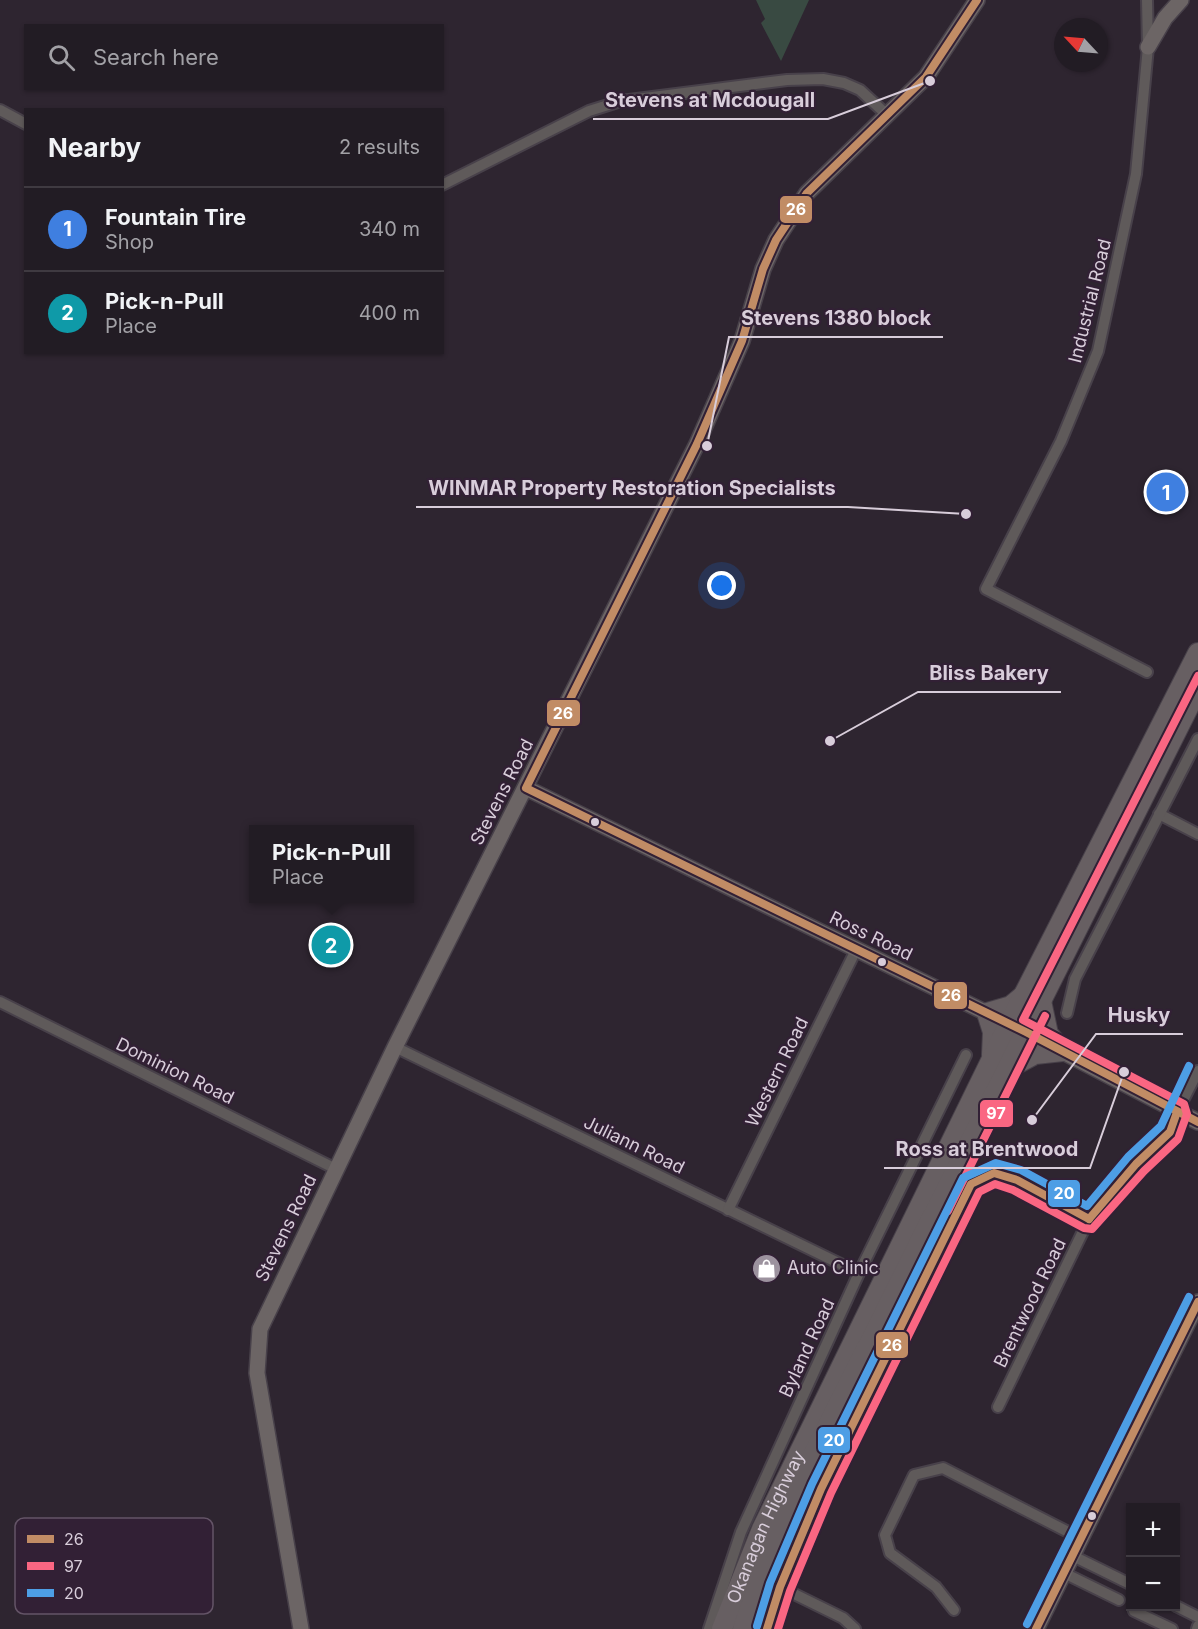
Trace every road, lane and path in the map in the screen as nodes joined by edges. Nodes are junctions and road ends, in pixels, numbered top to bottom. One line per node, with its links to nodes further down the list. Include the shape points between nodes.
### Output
1 (1147, 0): 4 (street, Industrial Road)
2 (1181, 0): 4 (main road)
3 (975, 1): 6 (main road, Stevens Road, via 927,77)
4 (1148, 47): 10 (street, Industrial Road, via 1136,174 1098,351 1061,441 986,589)
5 (0, 110): 7 (street)
6 (886, 114): 8 (street, via 860,90 823,80 787,80 621,101 580,115); 13 (main road, Stevens Road, via 807,193 776,240 763,269 742,341 697,444)
7 (24, 123)
8 (444, 184)
9 (1198, 653): 17 (highway, Okanagan Highway)
10 (1147, 672)
11 (1198, 688): 17 (highway, Okanagan Highway)
12 (1198, 739): 14 (street)
13 (526, 788): 16 (main road, Ross Road); 22 (main road, Stevens Road)
14 (1159, 814): 15 (street); 20 (street, via 1075,978)
15 (1198, 834)
16 (856, 950): 19 (main road, Ross Road); 30 (street, Western Road)
17 (1032, 999): 19 (highway); 21 (highway, Okanagan Highway); 23 (highway, via 1048,1034)
18 (0, 1002): 29 (street, Dominion Road)
19 (987, 1013): 21 (main road, Ross Road); 25 (highway)
20 (1067, 1013)
21 (1017, 1028): 23 (main road, Ross Road); 25 (highway, Okanagan Highway)
22 (395, 1047): 29 (main road, Stevens Road); 30 (street, Juliann Road)
23 (1063, 1052): 25 (highway, via 1035,1054); 27 (main road, Ross Road)
24 (966, 1055): 32 (street, Byland Road)
25 (1000, 1064): 47 (highway, Okanagan Highway, via 762,1529); 48 (highway, Okanagan Highway, via 781,1519)
26 (1198, 1071): 27 (street, Brentwood Road)
27 (1177, 1112): 28 (main road, Ross Road); 31 (street, Brentwood Road, via 1170,1132 1136,1164)
28 (1198, 1122)
29 (336, 1169): 45 (main road, Stevens Road, via 268,1310 256,1347)
30 (728, 1210): 32 (street, Juliann Road)
31 (1089, 1219): 34 (street, Brentwood Road); 39 (street, via 1017,1180 994,1173 971,1184 821,1489)
32 (859, 1273): 46 (street, Byland Road, via 741,1532)
33 (1198, 1302): 35 (main road)
34 (998, 1407)
35 (1080, 1538): 36 (main road); 42 (street, via 943,1468 914,1475 885,1534 890,1553 936,1587)
36 (1073, 1556): 37 (main road); 38 (street)
37 (1064, 1573): 40 (street); 51 (main road)
38 (1126, 1582)
39 (780, 1587): 49 (street); 50 (street, via 843,1618)
40 (1119, 1600)
41 (1180, 1607): 44 (street)
42 (954, 1610)
43 (1134, 1611): 52 (street)
44 (1197, 1613)
45 (301, 1629)
46 (709, 1629)
47 (722, 1629)
48 (742, 1629)
49 (767, 1629)
50 (855, 1629)
51 (1036, 1629)
52 (1172, 1629)

